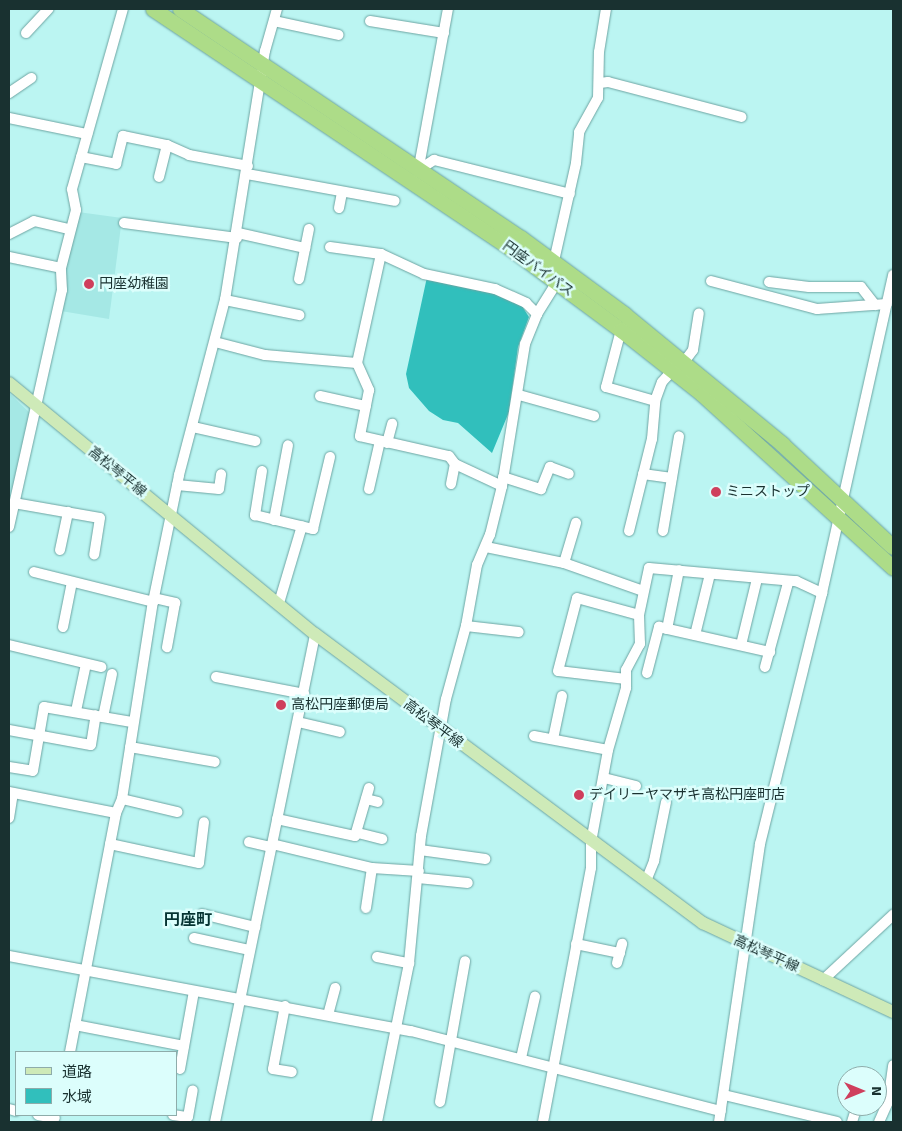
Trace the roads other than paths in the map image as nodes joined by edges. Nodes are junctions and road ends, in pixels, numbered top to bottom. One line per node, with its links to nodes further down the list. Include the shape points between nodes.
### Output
1 (48, 9): 10 (street)
2 (123, 9): 20 (street)
3 (153, 9): 15 (highway, 円座バイパス)
4 (180, 9): 13 (highway, 円座バイパス)
5 (277, 9): 8 (street)
6 (448, 9): 11 (street)
7 (606, 9): 16 (street, via 599,52)
8 (274, 21): 12 (street); 13 (street)
9 (370, 21): 11 (street)
10 (26, 33)
11 (444, 33): 24 (street)
12 (339, 35)
13 (263, 64): 15 (street); 24 (highway, 円座バイパス)
14 (31, 78): 17 (street)
15 (260, 80): 23 (street); 24 (highway, 円座バイパス)
16 (600, 83): 18 (street); 27 (street, via 598,98 579,132)
17 (9, 93)
18 (740, 116)
19 (9, 118): 20 (street)
20 (87, 134): 22 (street)
21 (166, 145): 22 (street, via 123,136 116,164); 23 (street, via 189,155); 25 (street)
22 (80, 158): 32 (street, via 72,189 76,210)
23 (247, 170): 26 (street); 34 (street)
24 (415, 175): 27 (street, via 434,160); 39 (highway, 円座バイパス); 44 (highway, 円座バイパス)
25 (159, 177)
26 (342, 192): 28 (street); 29 (street)
27 (570, 194): 39 (street)
28 (396, 201)
29 (339, 208)
30 (124, 223): 34 (street)
31 (310, 228): 36 (street)
32 (70, 229): 33 (street, via 34,221); 40 (street)
33 (9, 234)
34 (237, 235): 36 (street); 46 (street)
35 (330, 247): 37 (street)
36 (305, 248): 42 (street)
37 (381, 254): 50 (street, via 424,274 495,289 526,303); 55 (street)
38 (9, 257): 40 (street)
39 (554, 261): 44 (street); 54 (highway, 円座バイパス)
40 (61, 268): 62 (street, via 62,290)
41 (893, 275): 47 (street)
42 (299, 279)
43 (711, 281): 48 (street, via 817,309)
44 (558, 282): 50 (street); 52 (highway, 円座バイパス)
45 (770, 282): 48 (street, via 809,287 861,287)
46 (225, 300): 51 (street); 53 (street)
47 (886, 304): 48 (street); 81 (street)
48 (875, 305)
49 (700, 313): 54 (street, via 693,350)
50 (537, 314): 58 (street, via 525,344)
51 (299, 315)
52 (621, 330): 56 (highway, 円座バイパス); 60 (street, via 606,387)
53 (215, 342): 55 (street, via 265,355); 65 (street)
54 (684, 362): 81 (highway, 円座バイパス)
55 (357, 363): 61 (street, via 369,390)
56 (672, 371): 60 (street, via 662,382); 84 (highway, 円座バイパス)
57 (9, 383): 62 (main road, 高松琴平線)
58 (519, 394): 63 (street); 77 (street)
59 (320, 396): 61 (street)
60 (655, 401): 75 (street, via 652,439)
61 (366, 406): 68 (street, via 360,436)
62 (38, 408): 82 (street); 85 (main road, 高松琴平線)
63 (594, 416)
64 (392, 424): 68 (street)
65 (193, 427): 67 (street); 79 (street)
66 (679, 436): 76 (street)
67 (255, 441)
68 (384, 442): 71 (street, via 449,456); 80 (street)
69 (288, 445): 86 (street)
70 (330, 457): 88 (street, via 312,529)
71 (455, 464): 77 (street); 78 (street)
72 (262, 471): 86 (street, via 255,515)
73 (221, 474): 79 (street, via 219,489)
74 (568, 474): 77 (street, via 550,466 541,489)
75 (643, 474): 76 (street); 90 (street)
76 (672, 478): 91 (street)
77 (502, 481): 92 (street)
78 (451, 484)
79 (177, 485): 85 (street)
80 (369, 489)
81 (842, 498): 84 (street); 93 (highway, 円座バイパス)
82 (14, 503): 83 (street); 89 (street)
83 (68, 512): 94 (street); 95 (street, via 100,518)
84 (838, 514): 97 (highway, 円座バイパス); 105 (street)
85 (170, 515): 106 (street); 107 (main road, 高松琴平線)
86 (274, 520): 88 (street)
87 (576, 523): 96 (street)
88 (302, 526): 107 (street)
89 (9, 527)
90 (629, 531)
91 (663, 531)
92 (486, 547): 96 (street); 109 (street, via 477,565)
93 (893, 547)
94 (60, 550)
95 (94, 555)
96 (564, 563): 104 (street)
97 (893, 568)
98 (679, 570): 100 (street); 104 (street, via 649,568); 111 (street)
99 (34, 572): 102 (street)
100 (710, 574): 101 (street); 114 (street)
101 (757, 580): 103 (street); 116 (street)
102 (72, 582): 106 (street); 110 (street)
103 (788, 583): 105 (street, via 796,581); 118 (street)
104 (643, 591): 108 (street)
105 (822, 593): 173 (street, via 760,844)
106 (154, 600): 117 (street, via 175,603); 130 (street)
107 (279, 603): 113 (main road, 高松琴平線)
108 (639, 615): 125 (street, via 640,644 626,670); 125 (street, via 577,598 558,671)
109 (466, 626): 112 (street); 133 (street)
110 (62, 627)
111 (667, 629): 114 (street); 122 (street, via 659,627)
112 (520, 632)
113 (315, 634): 126 (street); 133 (main road, 高松琴平線)
114 (695, 635): 116 (street)
115 (9, 645): 119 (street)
116 (741, 645): 118 (street)
117 (167, 648)
118 (770, 652): 121 (street)
119 (86, 664): 120 (street); 128 (street)
120 (101, 667)
121 (766, 667)
122 (647, 673)
123 (112, 674): 129 (street)
124 (216, 677): 126 (street)
125 (626, 679): 139 (street)
126 (304, 694): 131 (street)
127 (562, 696): 137 (street)
128 (76, 711): 129 (street); 135 (street, via 44,707)
129 (100, 716): 130 (street); 135 (street, via 91,746)
130 (132, 722): 138 (street)
131 (298, 722): 134 (street); 153 (street)
132 (9, 730): 135 (street)
133 (440, 730): 158 (main road, 高松琴平線); 161 (street)
134 (340, 732)
135 (39, 736): 141 (street, via 33,771)
136 (534, 736): 137 (street)
137 (553, 739): 139 (street)
138 (130, 746): 140 (street); 146 (street)
139 (608, 750): 142 (street)
140 (215, 762)
141 (9, 767)
142 (604, 778): 143 (street); 158 (street)
143 (636, 786)
144 (369, 788): 147 (street)
145 (11, 792): 151 (street); 152 (street)
146 (122, 799): 150 (street); 151 (street)
147 (366, 799): 148 (street); 155 (street)
148 (378, 802)
149 (666, 802): 165 (street, via 654,861)
150 (177, 812)
151 (116, 813): 159 (street)
152 (9, 818)
153 (278, 819): 155 (street, via 355,836); 160 (street)
154 (204, 822): 159 (street, via 199,864)
155 (358, 833): 156 (street)
156 (382, 839)
157 (249, 842): 160 (street)
158 (591, 842): 165 (main road, 高松琴平線); 172 (street, via 591,868)
159 (110, 844): 180 (street)
160 (272, 845): 163 (street); 170 (street)
161 (420, 850): 162 (street); 164 (street)
162 (484, 859)
163 (372, 868): 164 (street); 167 (street)
164 (419, 875): 166 (street); 179 (street)
165 (646, 881): 173 (main road, 高松琴平線, via 703,923)
166 (468, 883)
167 (366, 908)
168 (202, 914): 170 (street)
169 (893, 915): 181 (street)
170 (255, 926): 174 (street)
171 (194, 938): 174 (street)
172 (576, 944): 175 (street); 196 (street)
173 (744, 944): 181 (main road, 高松琴平線); 200 (street)
174 (249, 950): 185 (street)
175 (620, 954)
176 (9, 956): 180 (street)
177 (377, 957): 179 (street)
178 (464, 961): 191 (street)
179 (409, 963): 190 (street)
180 (85, 971): 183 (street); 189 (street)
181 (823, 980): 187 (main road, 高松琴平線)
182 (335, 988): 188 (street)
183 (194, 991): 185 (street); 192 (street)
184 (535, 997): 194 (street)
185 (239, 998): 186 (street); 204 (street)
186 (285, 1006): 188 (street); 198 (street, via 273,1069)
187 (893, 1012)
188 (328, 1015): 190 (street)
189 (75, 1025): 192 (street); 193 (street)
190 (395, 1028): 191 (street); 205 (street)
191 (452, 1040): 194 (street); 201 (street)
192 (184, 1046): 197 (street)
193 (70, 1051)
194 (521, 1058): 196 (street)
195 (893, 1065): 209 (street, via 888,1102)
196 (553, 1067): 202 (street); 206 (street)
197 (180, 1069)
198 (292, 1072)
199 (193, 1090): 203 (street, via 188,1117)
200 (724, 1095): 202 (street); 208 (street)
201 (440, 1102)
202 (721, 1110): 207 (street)
203 (178, 1116)
204 (215, 1122)
205 (377, 1122)
206 (543, 1122)
207 (719, 1122)
208 (837, 1122)
209 (879, 1122)

